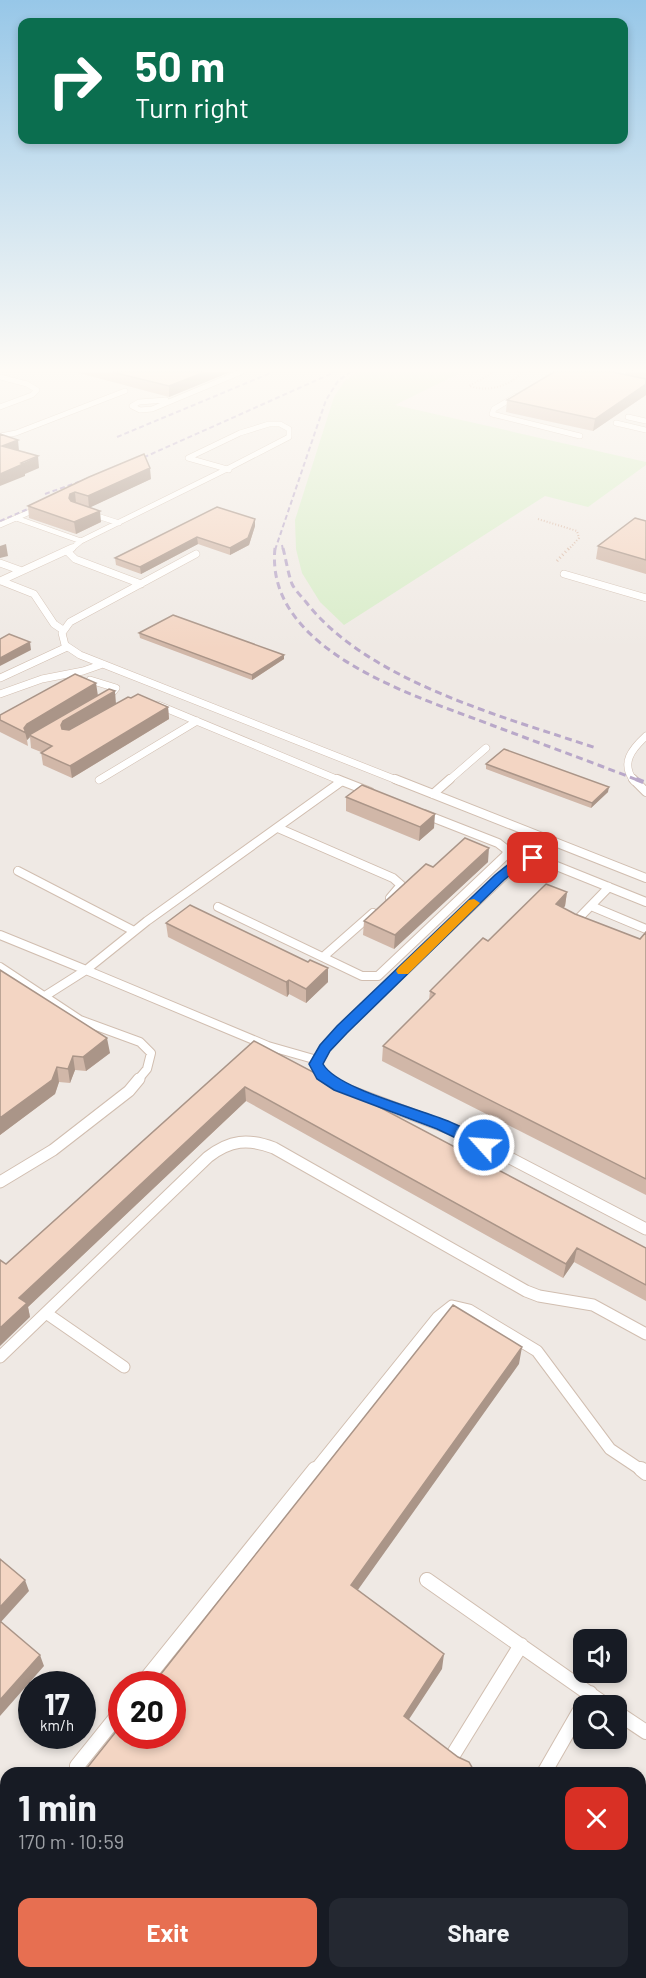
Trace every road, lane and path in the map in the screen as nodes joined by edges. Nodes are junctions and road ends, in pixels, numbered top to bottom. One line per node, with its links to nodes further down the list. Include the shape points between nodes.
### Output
1 (210, 464): 3 (lane)
2 (240, 464): 3 (lane)
3 (229, 470): 8 (lane)
4 (47, 504): 6 (lane)
5 (84, 511): 8 (lane)
6 (16, 518): 9 (lane); 10 (lane)
7 (538, 519): 15 (path, via 577,531 579,538 554,567)
8 (119, 523): 10 (lane)
9 (0, 525)
10 (81, 542): 11 (lane)
11 (68, 552): 14 (lane); 17 (lane, via 75,559)
12 (196, 554): 17 (lane)
13 (0, 563): 14 (lane)
14 (22, 571): 16 (lane)
15 (564, 574): 18 (lane)
16 (1, 581): 19 (lane, via 34,594 54,624)
17 (141, 584): 19 (lane, via 77,618)
18 (646, 598)
19 (63, 630): 20 (lane, via 60,638)
20 (67, 647): 21 (lane); 23 (lane)
21 (103, 664): 22 (lane); 26 (lane)
22 (135, 676): 25 (lane); 36 (lane)
23 (0, 678)
24 (90, 680): 25 (lane)
25 (116, 688): 28 (lane)
26 (0, 694)
27 (145, 699): 29 (lane)
28 (99, 704)
29 (197, 720): 32 (lane); 33 (lane)
30 (646, 736): 34 (lane, via 630,751 626,767 628,776)
31 (486, 748): 36 (lane)
32 (99, 780)
33 (342, 781): 35 (lane); 38 (lane)
34 (646, 792)
35 (374, 794)
36 (433, 794): 40 (lane)
37 (417, 811): 49 (lane, via 498,843 507,850 506,855 378,976 362,976)
38 (278, 828): 47 (lane); 49 (lane, via 401,885)
39 (18, 871): 47 (lane)
40 (646, 878)
41 (609, 887): 42 (lane); 43 (lane); 53 (lane, via 544,861 528,858 519,862 342,1029)
42 (646, 902)
43 (591, 906): 45 (lane); 46 (lane)
44 (219, 907): 49 (lane)
45 (575, 922)
46 (646, 929)
47 (134, 931): 51 (lane)
48 (0, 935): 51 (lane)
49 (323, 957)
50 (0, 967): 52 (lane)
51 (86, 970): 52 (lane); 53 (lane, via 274,1048)
52 (45, 996): 54 (lane, via 87,1024 140,1042 151,1053 150,1061 129,1091 53,1150)
53 (317, 1060): 55 (lane, via 322,1075 339,1087 464,1134)
54 (0, 1182)
55 (646, 1229)
56 (46, 1313): 57 (lane, via 208,1157 228,1142 251,1140 274,1148 526,1291 593,1305); 58 (lane); 59 (lane)
57 (646, 1334)
58 (0, 1357)
59 (124, 1367)
60 (646, 1473): 63 (lane, via 610,1449 537,1351 469,1310 452,1306 438,1317)
61 (427, 1580): 62 (lane)
62 (521, 1645): 64 (lane); 69 (lane)
63 (152, 1671)
64 (590, 1693): 65 (lane); 71 (lane)
65 (593, 1695)
66 (627, 1719): 68 (lane)
67 (108, 1727): 70 (lane)
68 (646, 1732)
69 (453, 1755)
70 (77, 1766)
71 (547, 1767)

